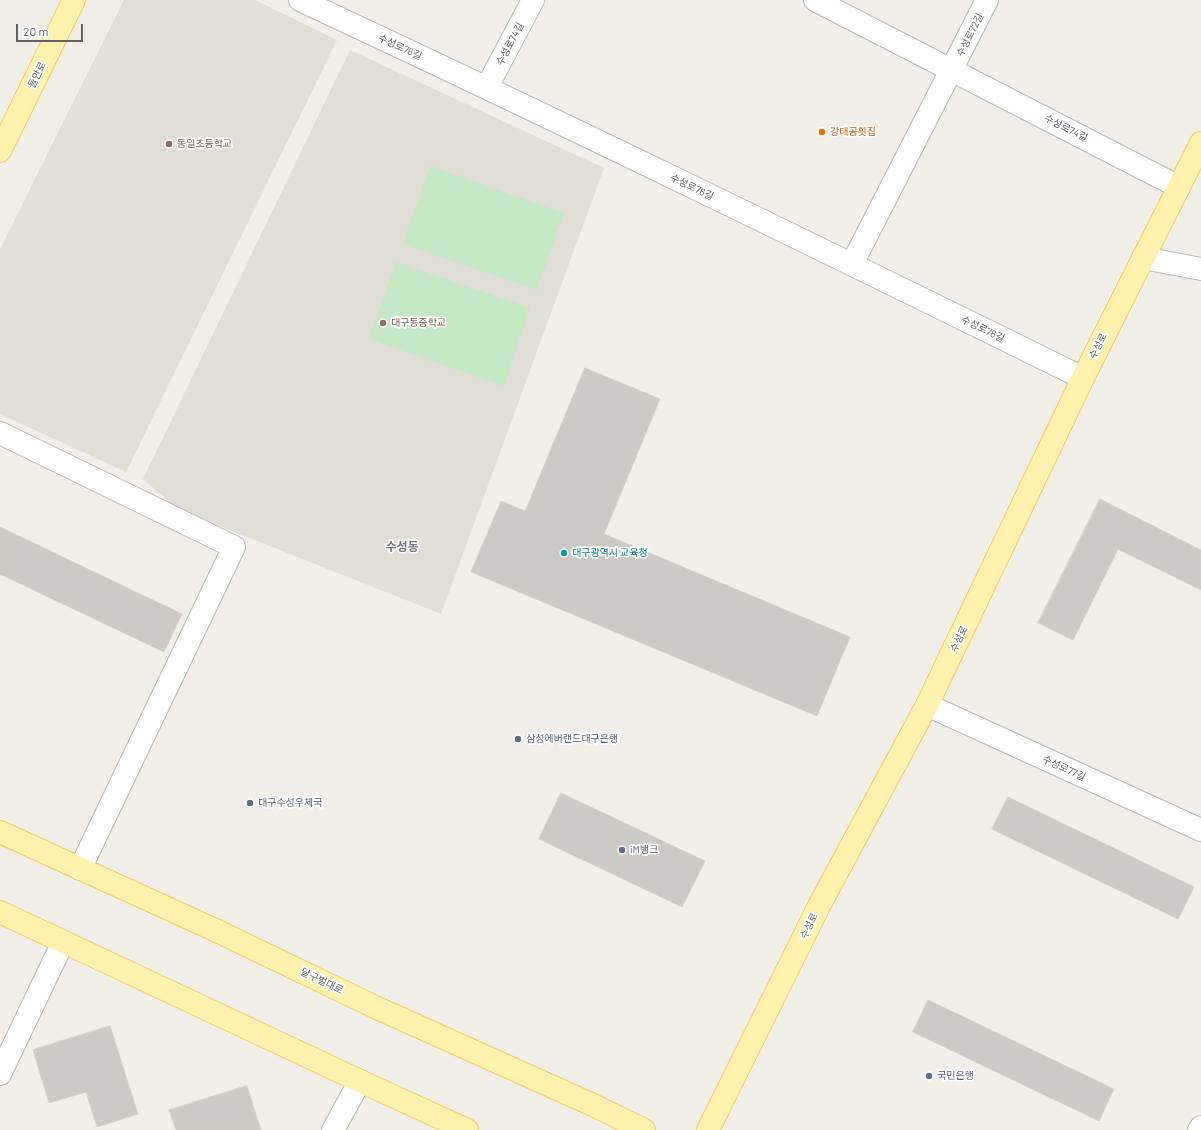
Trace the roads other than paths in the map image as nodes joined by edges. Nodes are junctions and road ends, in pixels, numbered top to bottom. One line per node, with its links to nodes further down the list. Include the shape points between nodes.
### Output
1 (74, 0): 9 (main road, 들안로)
2 (300, 0): 7 (street, 수성로76길)
3 (533, 0): 7 (street, 수성로74길)
4 (815, 0): 6 (street, 수성로74길)
5 (987, 0): 6 (street, 수성로72길)
6 (952, 70): 10 (street, 수성로74길); 12 (street)
7 (487, 87): 12 (street, 수성로76길)
8 (1201, 143): 10 (main road, 수성로)
9 (0, 151)
10 (1179, 187): 11 (main road, 수성로)
11 (1143, 258): 13 (street); 14 (main road, 수성로)
12 (852, 264): 14 (street, 수성로76길)
13 (1201, 269)
14 (1083, 378): 16 (main road, 수성로)
15 (0, 433): 19 (street, via 234,547)
16 (927, 705): 17 (street, 수성로77길); 28 (main road, 수성로, via 820,904)
17 (1201, 830)
18 (0, 832): 19 (main road, 달구벌대로)
19 (80, 869): 27 (main road, 달구벌대로)
20 (0, 912): 21 (main road)
21 (62, 942): 22 (street); 23 (main road)
22 (0, 1074)
23 (360, 1082): 25 (street); 26 (main road)
24 (1201, 1127): 29 (street)
25 (333, 1130)
26 (467, 1130)
27 (644, 1130)
28 (708, 1130)
29 (1199, 1130)

